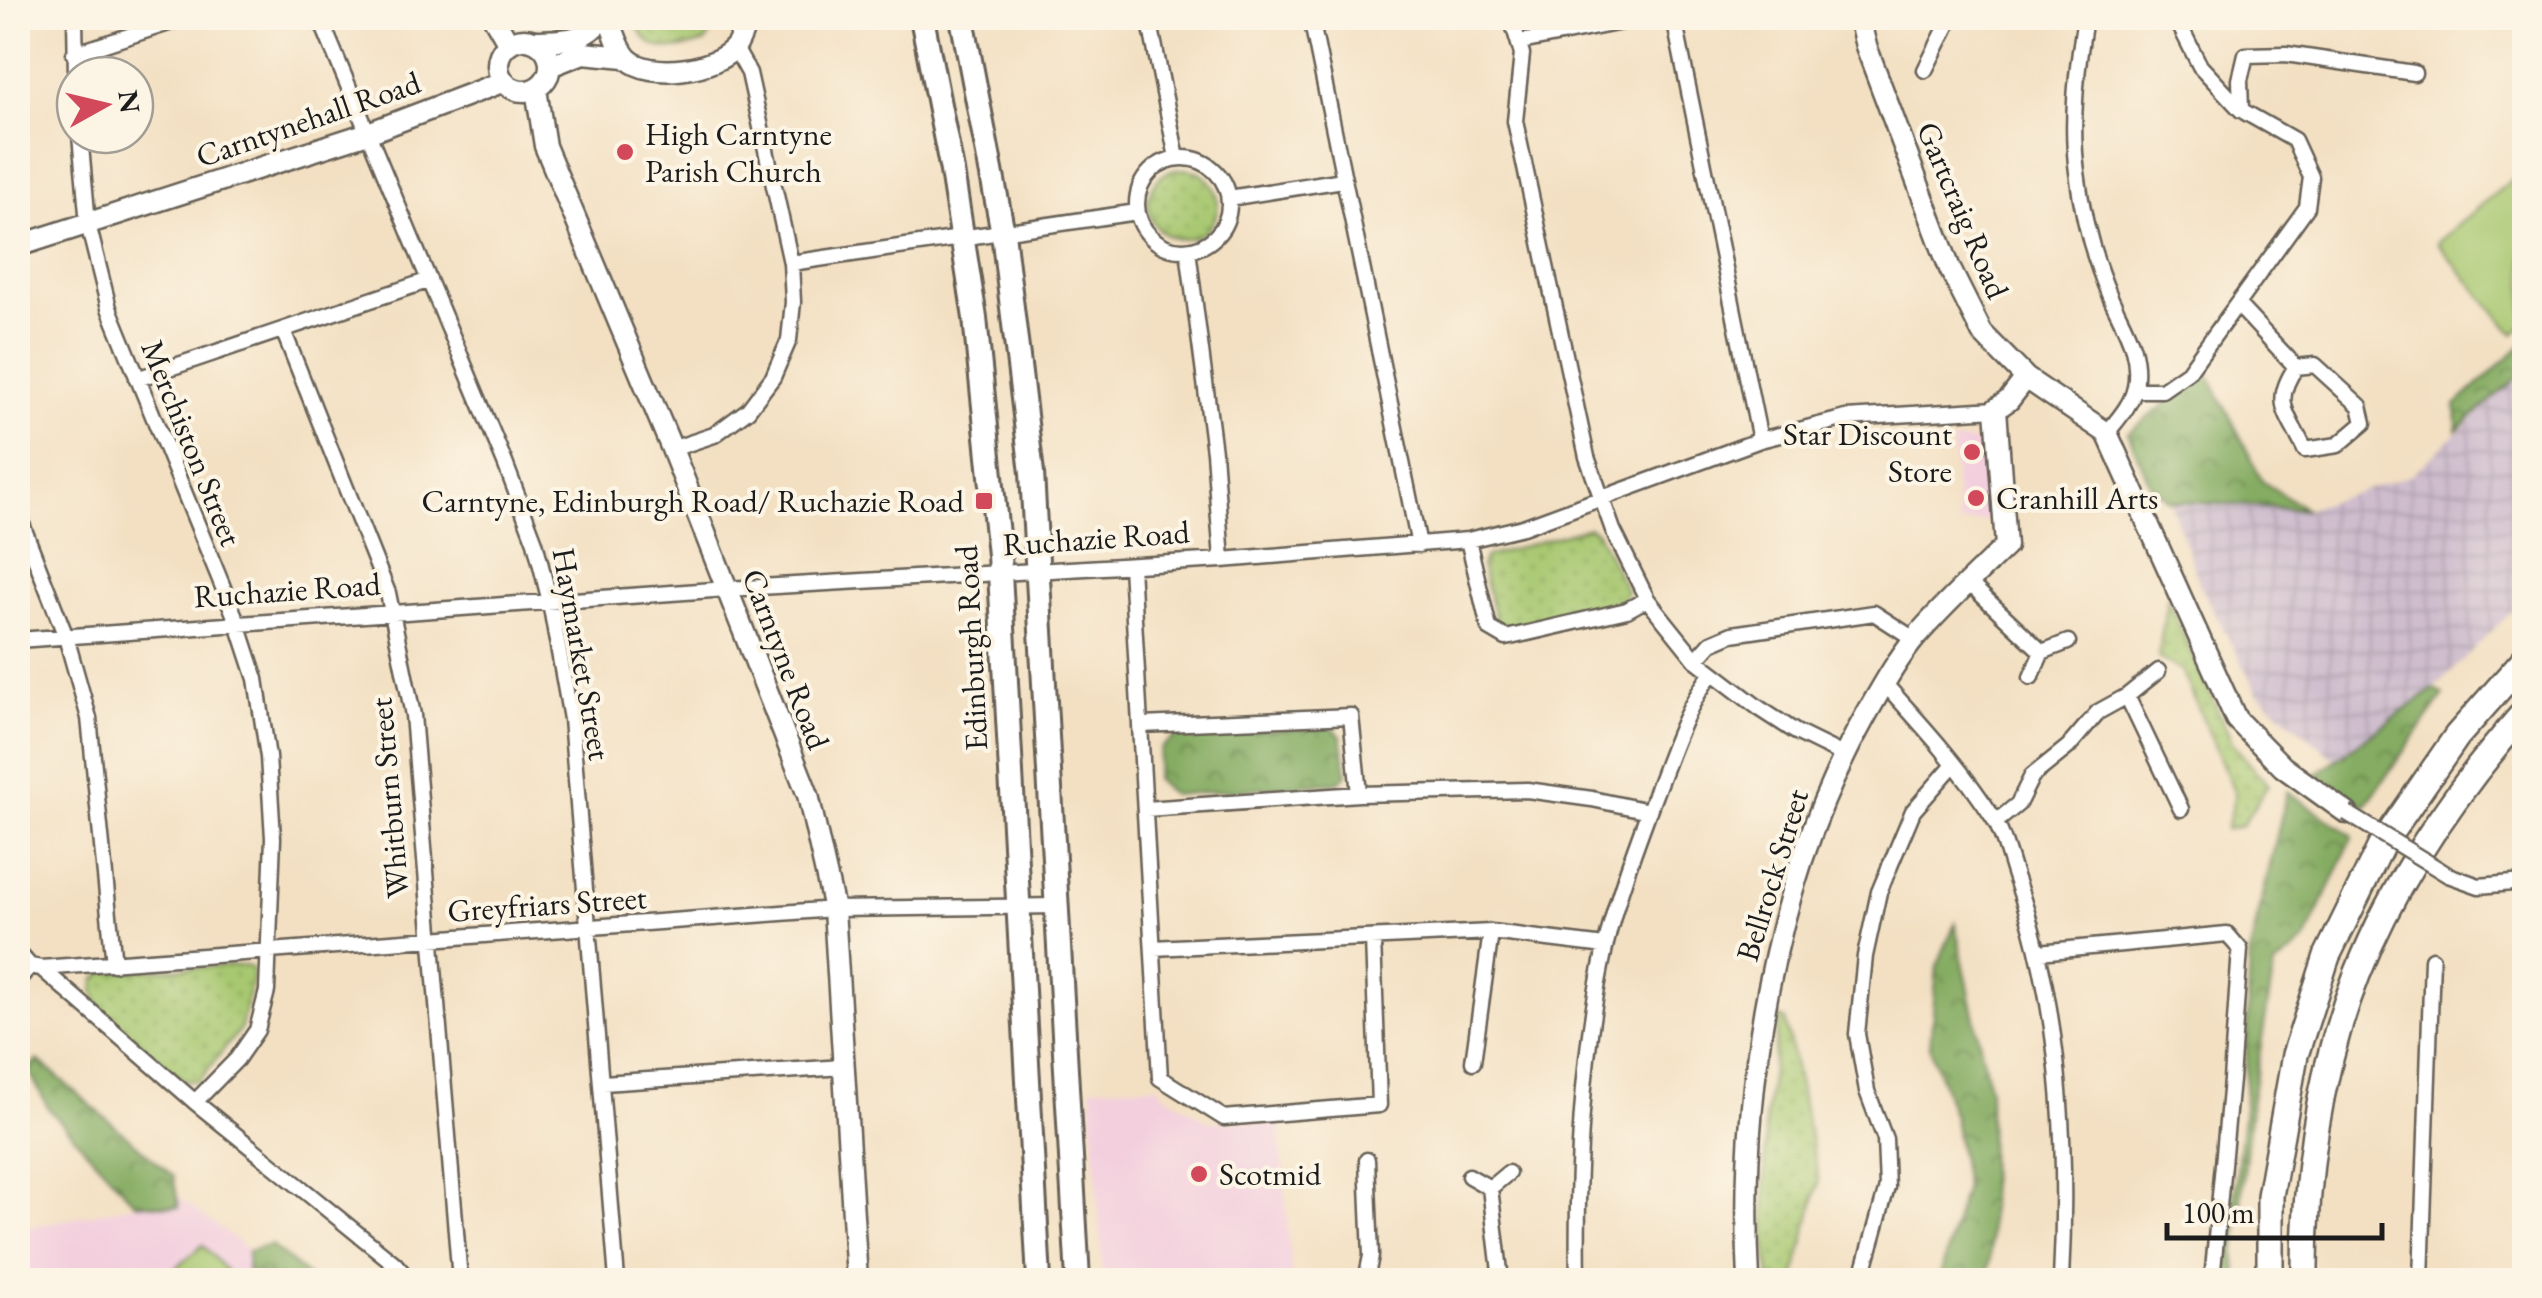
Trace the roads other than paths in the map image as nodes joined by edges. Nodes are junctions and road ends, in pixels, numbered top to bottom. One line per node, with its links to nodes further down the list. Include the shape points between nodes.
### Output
1 (75, 18): 22 (street)
2 (184, 18): 22 (street)
3 (320, 18): 30 (street, Haymarket Street)
4 (494, 18): 20 (street)
5 (605, 18): 18 (street, via 583,36); 23 (street)
6 (748, 18): 21 (street)
7 (922, 18): 38 (main road, Edinburgh Road)
8 (962, 18): 37 (main road)
9 (1148, 18): 32 (street)
10 (1311, 18): 33 (street)
11 (1511, 18): 19 (street)
12 (1642, 18): 19 (street)
13 (1674, 18): 51 (street)
14 (1859, 18): 46 (street, Gartcraig Road, via 1950,270 1982,333)
15 (1950, 18): 25 (street)
16 (2085, 18): 48 (street, via 2076,169 2088,232 2136,356)
17 (2176, 18): 29 (street, via 2200,66)
18 (537, 41): 20 (street); 24 (street)
19 (1521, 42): 53 (street, via 1515,120)
20 (509, 44): 27 (street, via 498,65)
21 (735, 48): 23 (street, via 712,62 664,73); 41 (street, via 749,74)
22 (74, 54)
23 (625, 57): 24 (street, via 583,53)
24 (550, 66): 28 (street)
25 (1925, 70)
26 (2414, 72): 29 (street, via 2286,54 2246,55)
27 (502, 82): 28 (street, via 514,90); 30 (street, Carntynehall Road)
28 (536, 89): 52 (street, Carntyne Road, via 545,146)
29 (2242, 110): 43 (street, via 2294,140 2311,177 2307,207)
30 (368, 133): 36 (street, Carntynehall Road); 42 (street, Haymarket Street)
31 (82, 155): 36 (street, Merchiston Street)
32 (1177, 158): 34 (street, via 1216,172); 35 (street, via 1150,171 1137,197)
33 (1343, 180): 34 (street); 56 (street)
34 (1229, 198): 40 (street, via 1224,226)
35 (1138, 212): 37 (street); 40 (street, via 1150,236)
36 (88, 224): 39 (street, Carntynehall Road); 47 (street, Merchiston Street, via 109,308)
37 (1002, 233): 38 (street); 59 (main road)
38 (963, 240): 41 (street); 60 (main road, Edinburgh Road)
39 (18, 246)
40 (1188, 250): 57 (street)
41 (791, 263): 52 (street, via 789,340 773,377 748,410 714,435)
42 (428, 282): 44 (street); 64 (street, Haymarket Street, via 505,463)
43 (2239, 306): 45 (street); 48 (street, via 2188,372 2162,390)
44 (283, 330): 47 (street); 65 (street, Whitburn Street)
45 (2296, 367): 45 (street, via 2315,364 2360,406 2364,423 2338,445 2305,450 2281,399)
46 (2026, 378): 49 (street); 50 (street, Gartcraig Road)
47 (137, 380): 66 (street, Merchiston Street)
48 (2134, 390): 50 (street)
49 (1996, 409): 51 (street, Ruchazie Road, via 1846,418); 61 (street, Bellrock Street, via 2006,546)
50 (2107, 433): 87 (street, via 2236,719 2283,767)
51 (1760, 440): 53 (street, Ruchazie Road)
52 (672, 449): 62 (street, Carntyne Road)
53 (1600, 499): 55 (street, Ruchazie Road); 63 (street)
54 (18, 514): 67 (street)
55 (1468, 540): 56 (street, Ruchazie Road); 63 (street, via 1489,628 1506,638 1627,610)
56 (1419, 545): 57 (street, Ruchazie Road)
57 (1222, 560): 58 (street, Ruchazie Road)
58 (1131, 566): 59 (street, Ruchazie Road); 80 (street)
59 (1040, 572): 60 (street, Ruchazie Road); 91 (main road)
60 (1001, 575): 62 (street, Ruchazie Road); 90 (main road, Edinburgh Road)
61 (1968, 582): 68 (street, Bellrock Street); 71 (street)
62 (727, 589): 64 (street, Ruchazie Road); 92 (street, Carntyne Road, via 808,795)
63 (1647, 598): 72 (street)
64 (550, 602): 65 (street, Ruchazie Road); 93 (street, Haymarket Street, via 571,719)
65 (392, 613): 66 (street, Ruchazie Road); 96 (street, Whitburn Street, via 413,715)
66 (238, 624): 67 (street, Ruchazie Road); 100 (street, Merchiston Street, via 256,679 268,757)
67 (66, 637): 69 (street, Ruchazie Road); 103 (street, via 89,718)
68 (1914, 639): 72 (street, via 1874,613 1732,634); 77 (street, Bellrock Street)
69 (18, 640)
70 (2068, 642): 71 (street)
71 (2042, 652): 76 (street)
72 (1696, 660): 75 (street)
73 (2524, 660): 127 (highway, via 2457,736 2380,846 2326,956 2292,1073 2270,1196)
74 (2158, 671): 78 (street)
75 (1712, 672): 81 (street, via 1796,732); 86 (street, via 1680,728)
76 (2031, 677)
77 (1884, 684): 81 (street, Bellrock Street); 82 (street)
78 (2127, 696): 84 (street); 88 (street, via 2098,712)
79 (2524, 713): 128 (highway, via 2474,770 2411,861 2370,939 2336,1031 2314,1134)
80 (1141, 725): 83 (street, via 1350,716); 85 (street)
81 (1844, 755): 123 (street, Bellrock Street, via 1789,908 1767,997 1750,1119)
82 (1954, 764): 88 (street); 124 (street, via 1913,810 1880,892 1865,956 1857,1034 1866,1091 1885,1139 1887,1187)
83 (1358, 794): 85 (street); 86 (street, via 1526,790)
84 (2181, 808)
85 (1146, 809): 98 (street)
86 (1649, 811): 97 (street)
87 (2347, 812): 89 (street, bridge, via 2448,875 2479,886)
88 (1996, 822): 101 (street)
89 (2524, 882)
90 (1019, 906): 91 (street, Greyfriars Street); 92 (street, Greyfriars Street); 118 (main road, Edinburgh Road)
91 (1058, 906): 119 (main road)
92 (834, 909): 93 (street, Greyfriars Street); 107 (street, Carntyne Road)
93 (590, 928): 96 (street, Greyfriars Street); 108 (street, Haymarket Street)
94 (1491, 932): 95 (street); 97 (street); 106 (street, via 1484,1043)
95 (1372, 939): 98 (street); 98 (street, via 1379,1106 1224,1118 1160,1078)
96 (430, 940): 100 (street, Greyfriars Street); 115 (street, Whitburn Street)
97 (1605, 946): 122 (street, via 1586,1068)
98 (1154, 948)
99 (18, 952): 104 (street)
100 (270, 952): 103 (street, Greyfriars Street); 109 (street, Merchiston Street, via 257,1030)
101 (2039, 952): 125 (street, via 2062,1117); 126 (street, via 2227,934 2240,949)
102 (2432, 959): 129 (street)
103 (114, 964): 104 (street, Greyfriars Street)
104 (36, 967): 105 (street); 109 (street)
105 (18, 980)
106 (1473, 1062)
107 (843, 1067): 108 (street); 117 (street, Carntyne Road)
108 (603, 1083): 116 (street, Haymarket Street)
109 (196, 1102): 114 (street)
110 (1367, 1160): 120 (street)
111 (1508, 1173): 113 (street)
112 (1469, 1176): 113 (street)
113 (1490, 1188): 121 (street)
114 (410, 1280)
115 (460, 1280)
116 (617, 1280)
117 (857, 1280)
118 (1039, 1280)
119 (1078, 1280)
120 (1366, 1280)
121 (1500, 1280)
122 (1578, 1280)
123 (1749, 1280)
124 (1861, 1280)
125 (2061, 1280)
126 (2212, 1280)
127 (2270, 1280)
128 (2305, 1280)
129 (2420, 1280)

